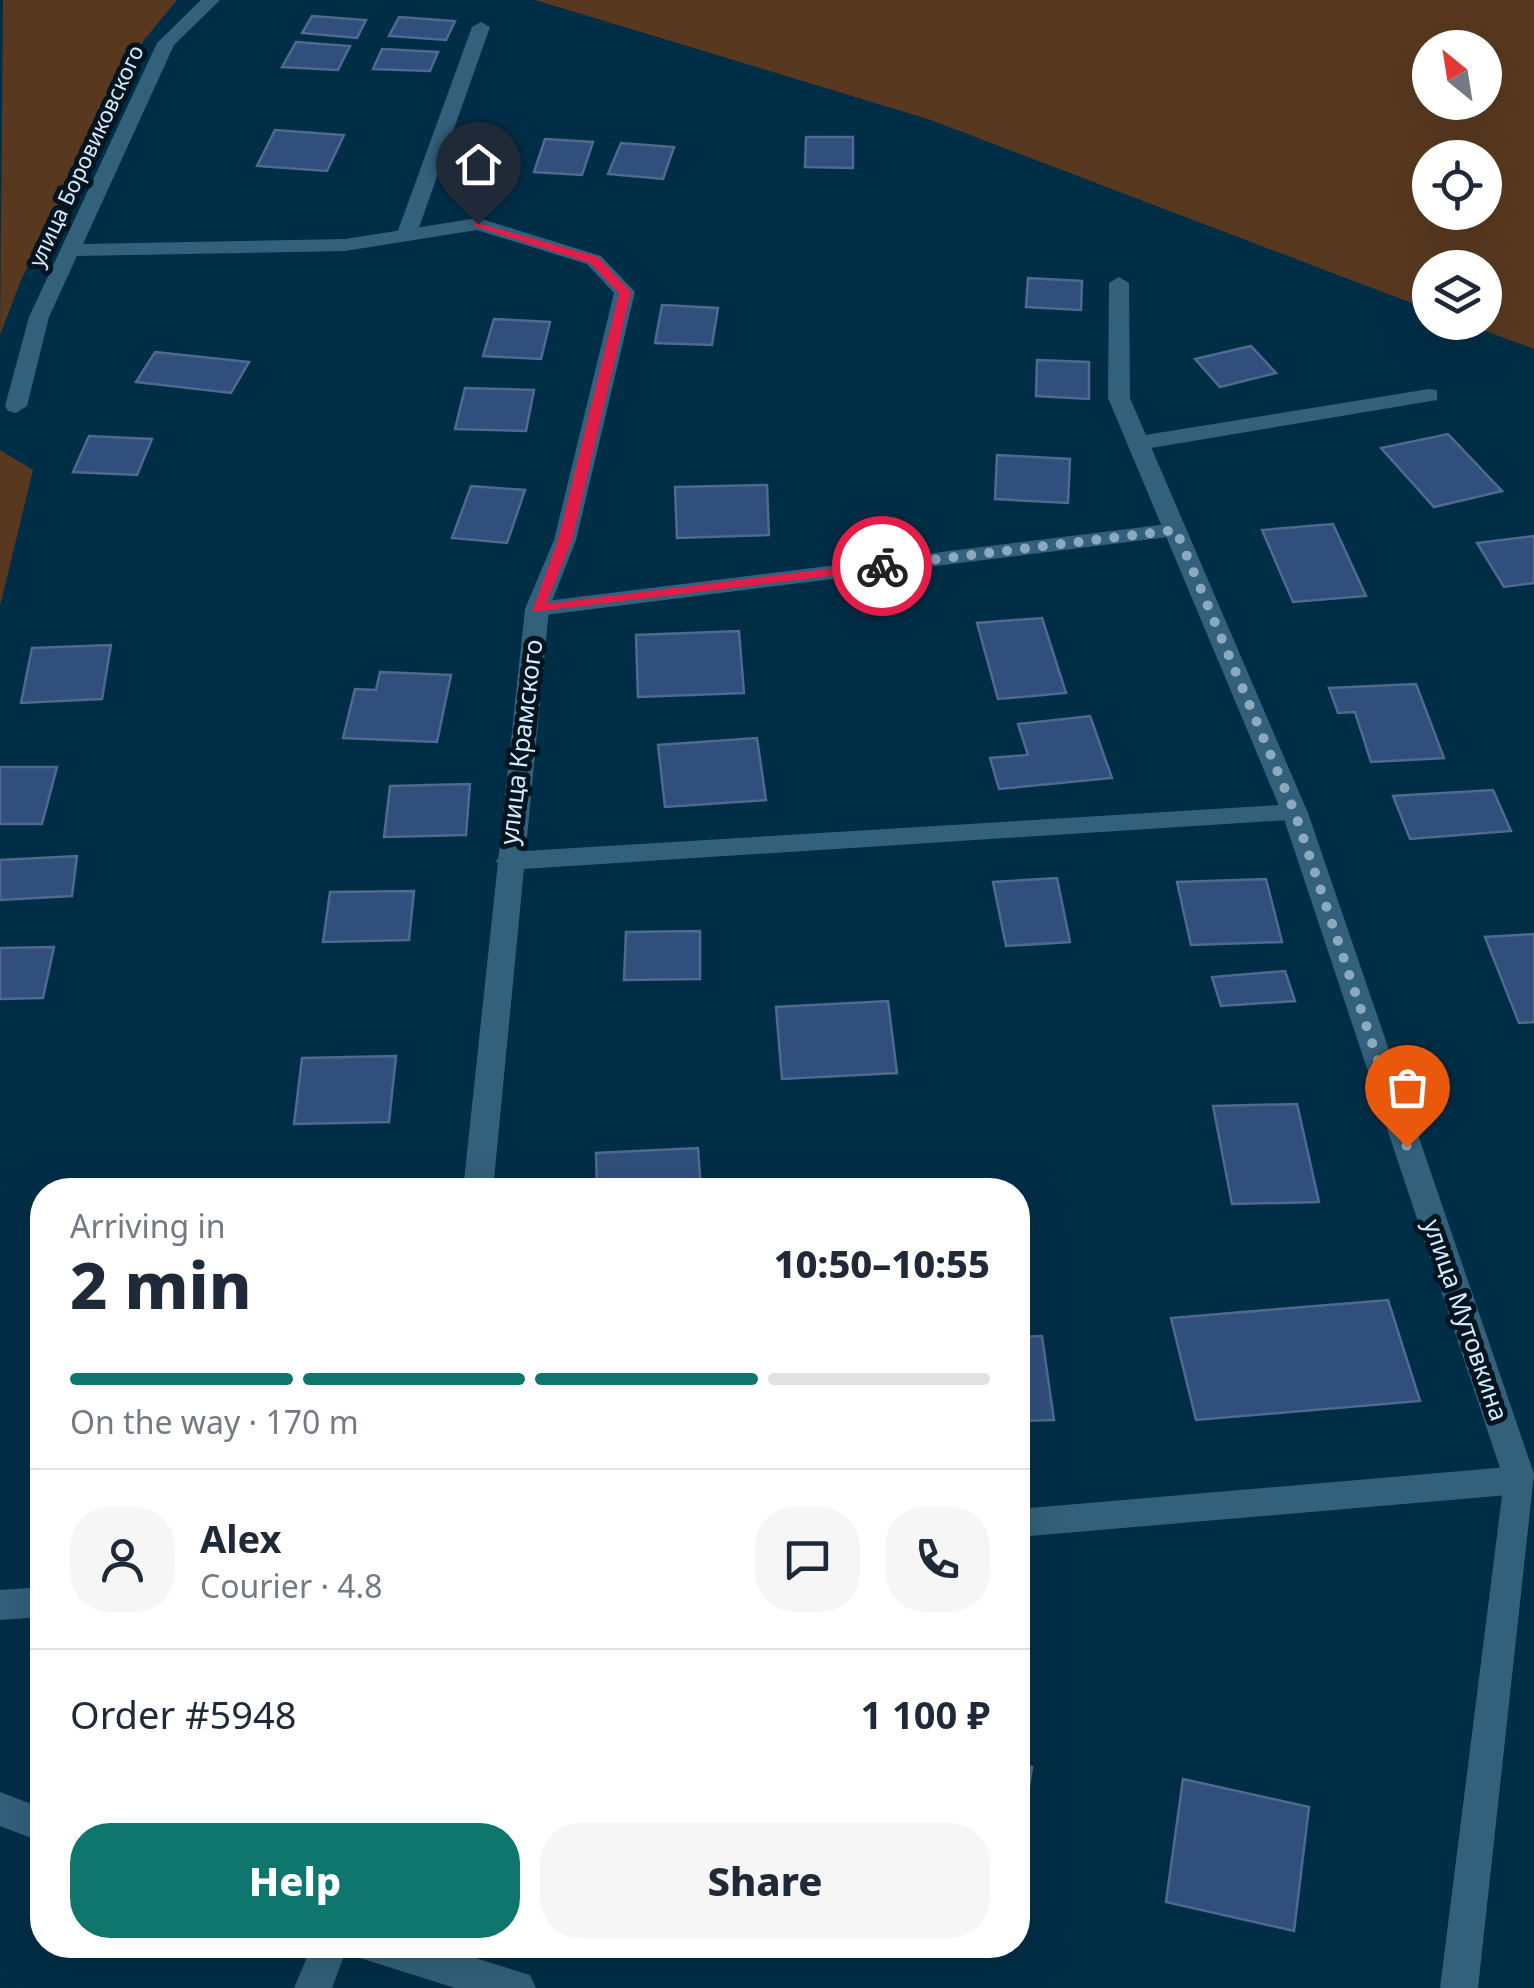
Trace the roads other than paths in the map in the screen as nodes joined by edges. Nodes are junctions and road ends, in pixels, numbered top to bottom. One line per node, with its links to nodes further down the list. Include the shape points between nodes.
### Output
1 (211, 0): 4 (street, улица Боровиковского, via 166,43)
2 (481, 27): 3 (street)
3 (406, 236): 4 (street, via 345,245); 10 (street, улица Крамского, via 478,224 594,260 625,292 565,540)
4 (70, 250): 7 (street, улица Боровиковского, via 39,317)
5 (1119, 283): 8 (street, улица Мутовкина, via 1120,398)
6 (1429, 395): 8 (street)
7 (16, 406)
8 (1139, 443): 9 (street, улица Мутовкина)
9 (1176, 530): 10 (street); 11 (street, улица Мутовкина)
10 (537, 609): 12 (street, улица Крамского)
11 (1295, 813): 12 (street); 14 (street, улица Мутовкина)
12 (508, 861): 13 (street, улица Крамского)
13 (479, 1178)
14 (1520, 1480): 15 (street); 24 (street, улица Мутовкина)
15 (1030, 1522)
16 (30, 1603): 17 (street)
17 (0, 1605)
18 (0, 1809): 19 (street)
19 (30, 1820)
20 (325, 1958): 22 (street)
21 (417, 1958): 23 (street)
22 (313, 1988)
23 (517, 1988)
24 (1459, 1988)

